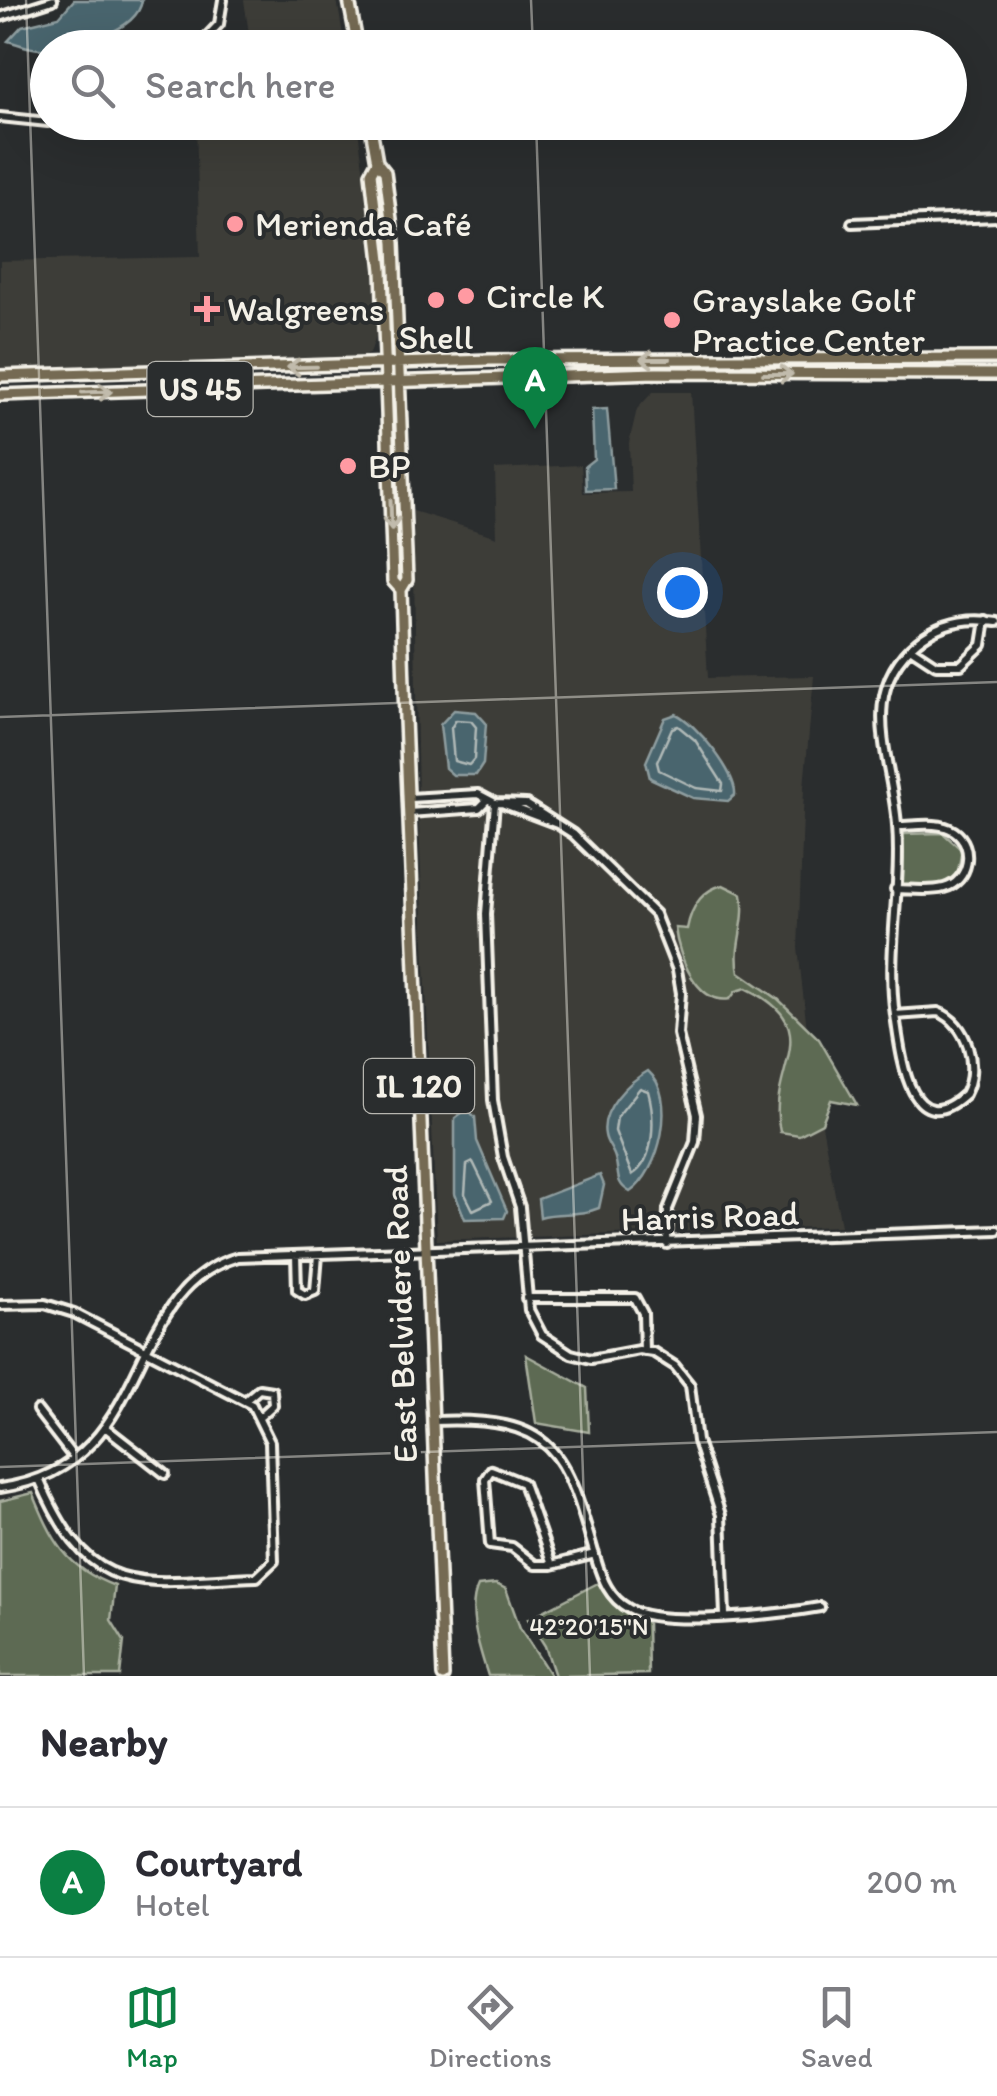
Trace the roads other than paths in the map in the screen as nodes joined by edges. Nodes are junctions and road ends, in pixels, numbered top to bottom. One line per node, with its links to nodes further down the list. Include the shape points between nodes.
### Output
1 (53, 0): 4 (street)
2 (223, 0): 5 (street)
3 (349, 0): 6 (main road)
4 (0, 17)
5 (213, 30)
6 (355, 30)
7 (0, 117): 8 (street)
8 (30, 120)
9 (373, 140): 10 (main road, IL 120)
10 (376, 162): 14 (main road, IL 120, via 385,172 392,224); 15 (main road, IL 120, via 371,174)
11 (997, 218): 12 (street)
12 (852, 223)
13 (997, 358): 14 (main road, US 45, one-way to 14)
14 (400, 364): 15 (main road, US 45); 18 (main road, IL 120)
15 (386, 365): 17 (main road, US 45, one-way to 17); 19 (main road, IL 120)
16 (997, 374): 18 (main road, US 45, one-way to 16)
17 (0, 376)
18 (401, 382): 19 (main road, US 45); 21 (main road, East Belvidere Road, via 407,580)
19 (387, 383): 20 (main road, US 45, one-way to 19); 21 (main road, East Belvidere Road / IL 120, one-way to 21, via 394,581)
20 (0, 394)
21 (401, 590): 25 (main road, East Belvidere Road / IL 120)
22 (986, 620): 23 (street); 24 (street, via 949,624); 24 (street, via 982,645 962,665 936,665)
23 (997, 622)
24 (910, 648): 28 (street, via 890,674 880,706)
25 (408, 798): 26 (street, via 478,794); 27 (main road, East Belvidere Road / IL 120)
26 (495, 802): 27 (street); 32 (street, via 558,824 654,912 681,993 678,1034 697,1115 695,1142 672,1194); 33 (street, via 486,914 493,1100)
27 (409, 813): 34 (main road, East Belvidere Road / IL 120)
28 (898, 826): 29 (street); 29 (street, via 954,831 968,858 946,888)
29 (895, 889): 30 (street)
30 (896, 1015): 30 (street, via 910,1092 932,1106 958,1100 970,1078 962,1029 938,1012)
31 (997, 1230): 32 (street, Harris Road)
32 (667, 1244): 33 (street, Harris Road)
33 (524, 1249): 34 (street, Harris Road); 37 (street)
34 (425, 1252): 36 (street, Harris Road); 44 (main road, East Belvidere Road / IL 120)
35 (296, 1255): 36 (street, Harris Road); 36 (street, via 297,1290 304,1296 316,1291); 39 (street, Harris Road, via 238,1257 195,1277 171,1305)
36 (318, 1256)
37 (526, 1298): 40 (street, via 542,1335 571,1354 599,1359); 40 (street, via 635,1298 643,1313)
38 (0, 1304): 39 (street, via 56,1306)
39 (148, 1350): 41 (street); 45 (street, Harris Road)
40 (644, 1351): 53 (street, via 670,1362 690,1386 697,1441 722,1516)
41 (246, 1400): 43 (street); 43 (street, via 259,1389 272,1390 273,1404)
42 (38, 1410): 46 (street)
43 (261, 1416): 48 (street, via 270,1442 274,1556 257,1577 142,1581 106,1570 67,1538)
44 (432, 1421): 50 (street, via 495,1420 548,1445 574,1484); 54 (main road, East Belvidere Road / IL 120)
45 (106, 1428): 46 (street, Harris Road); 47 (street)
46 (74, 1458): 48 (street, Harris Road)
47 (164, 1474)
48 (40, 1479): 49 (street, Harris Road)
49 (0, 1488)
50 (595, 1554): 51 (street); 53 (street, via 608,1590 628,1608 648,1617)
51 (552, 1565): 51 (street, via 535,1565 512,1547 490,1544 484,1479 491,1470 523,1483)
52 (820, 1608): 53 (street)
53 (725, 1615)
54 (443, 1676)

